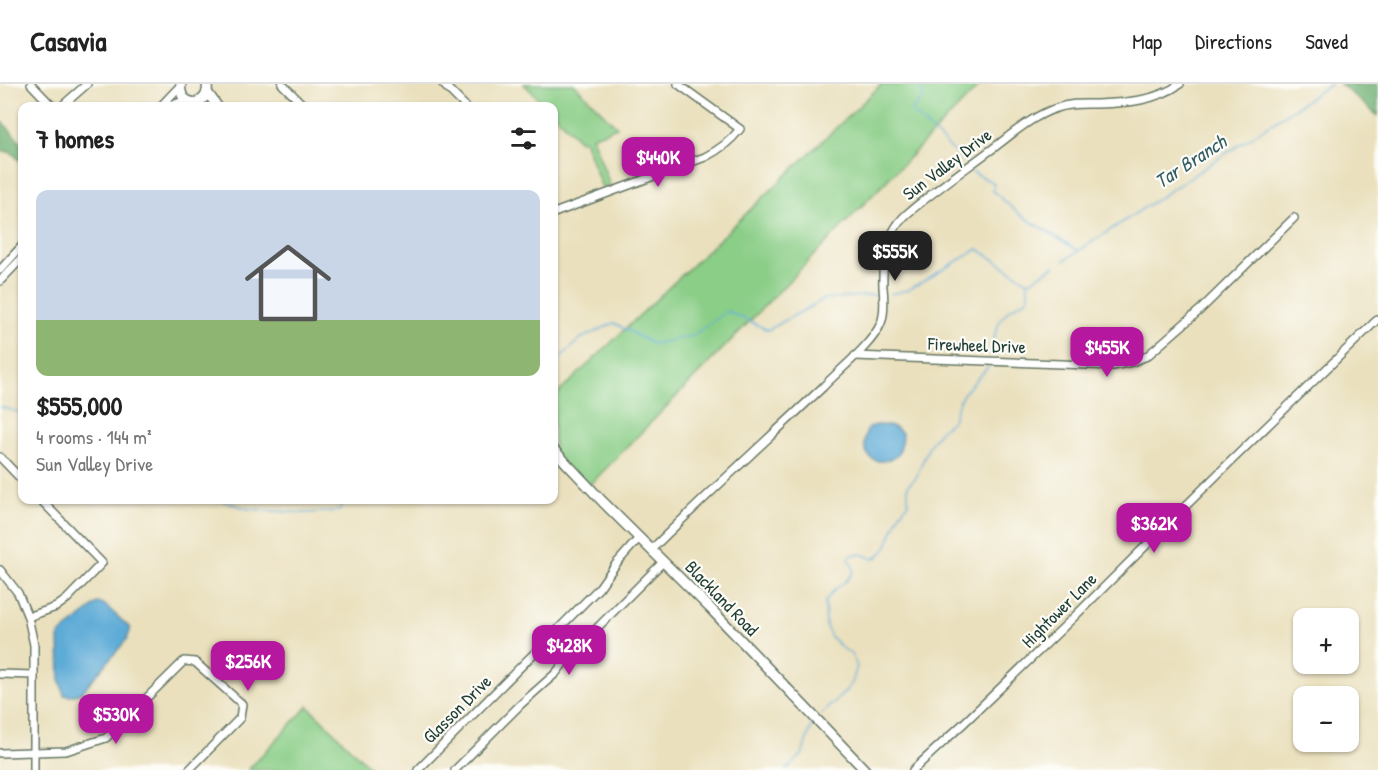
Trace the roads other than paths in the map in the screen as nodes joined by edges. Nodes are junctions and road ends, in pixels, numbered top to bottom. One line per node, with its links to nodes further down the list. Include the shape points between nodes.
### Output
1 (31, 84): 10 (street)
2 (87, 84): 11 (street)
3 (282, 84): 16 (street)
4 (443, 84): 17 (street)
5 (678, 84): 18 (street, via 740,129 721,149 705,158)
6 (1180, 84): 25 (street, Sun Valley Drive, via 1152,98 1131,102 1054,108 1025,125 907,214 894,230 888,246 881,323)
7 (181, 85): 9 (street, via 181,95); 12 (street)
8 (207, 88): 9 (street, via 204,98); 15 (street)
9 (190, 101): 13 (street); 14 (street)
10 (48, 102)
11 (67, 102)
12 (165, 102)
13 (186, 102)
14 (193, 102)
15 (215, 102)
16 (300, 102)
17 (461, 102)
18 (558, 210)
19 (1294, 218): 25 (street, Firewheel Drive, via 1200,310 1147,356 1132,362 1113,366)
20 (18, 251): 22 (street)
21 (18, 260): 22 (street)
22 (5, 268): 23 (street)
23 (0, 281)
24 (1378, 319): 44 (street, Hightower Lane)
25 (855, 356): 31 (street, Sun Valley Drive)
26 (558, 454): 30 (street, Blackland Road)
27 (0, 457): 28 (street)
28 (18, 476)
29 (45, 504): 34 (street, via 102,563 67,599)
30 (639, 538): 31 (street, Blackland Road); 41 (street, Glasson Drive, via 599,588)
31 (651, 550): 32 (street, Blackland Road)
32 (663, 562): 42 (street); 43 (street, Blackland Road)
33 (0, 570): 34 (street, via 18,593)
34 (28, 617): 36 (street, via 34,645)
35 (0, 674): 36 (street)
36 (34, 675): 38 (street)
37 (0, 753): 38 (street)
38 (34, 753): 39 (street); 40 (street, via 66,751 106,738 184,661 195,662 242,704 240,718)
39 (34, 770)
40 (189, 770)
41 (418, 770)
42 (455, 770)
43 (865, 770)
44 (913, 770)

